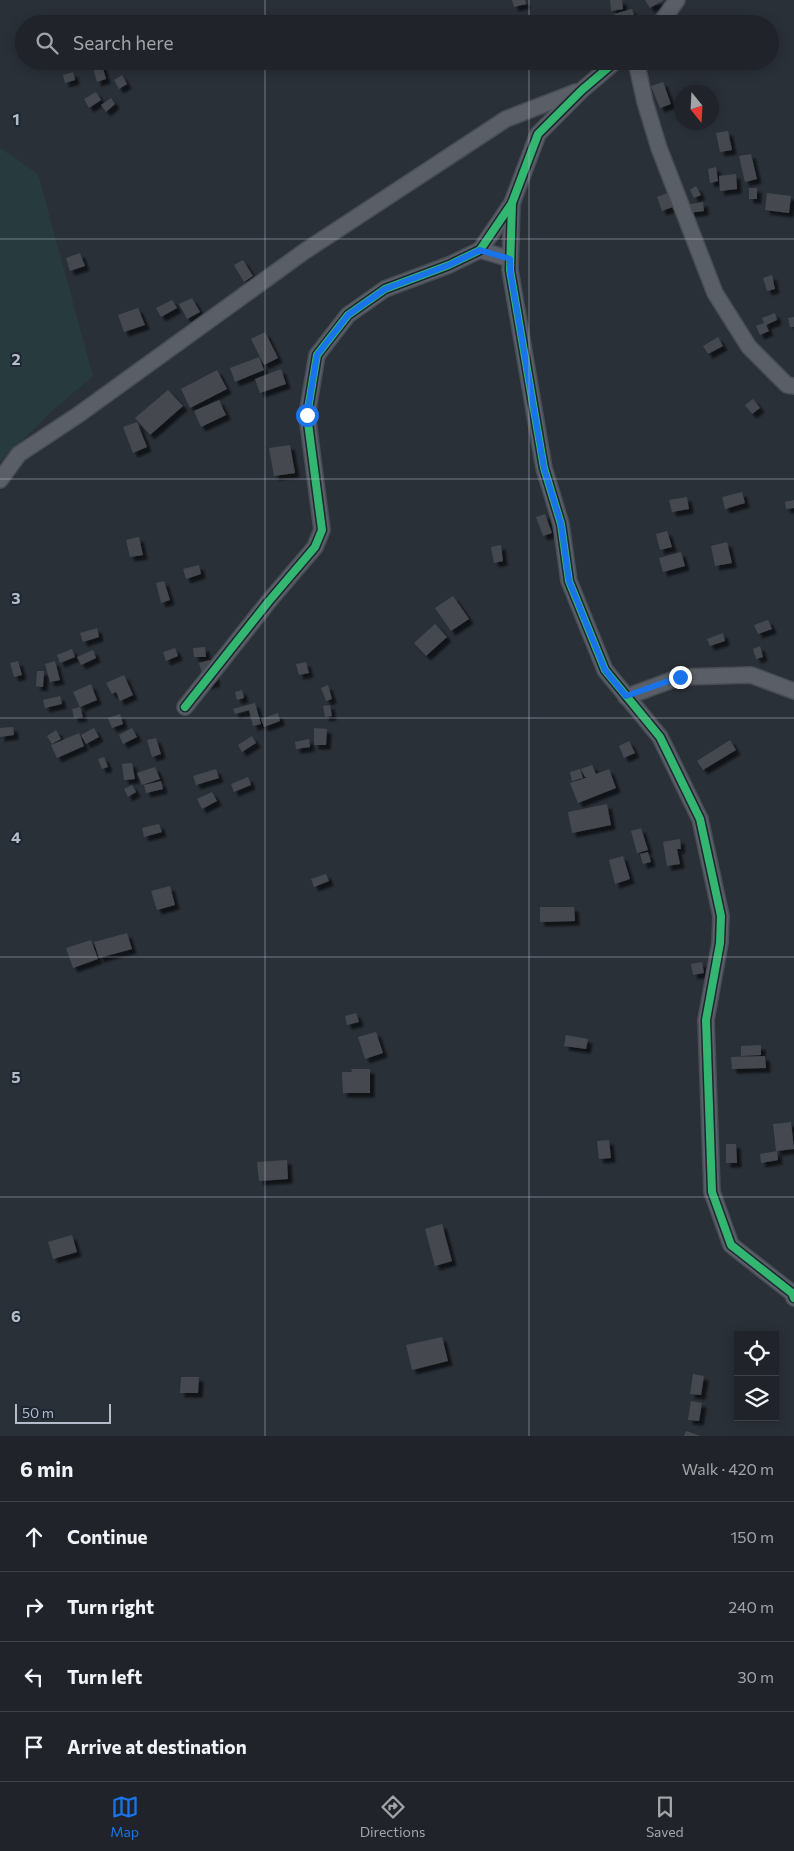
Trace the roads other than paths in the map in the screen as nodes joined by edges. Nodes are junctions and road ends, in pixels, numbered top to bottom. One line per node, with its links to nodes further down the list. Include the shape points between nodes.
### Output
1 (677, 0): 2 (street)
2 (666, 15)
3 (605, 70): 5 (street)
4 (638, 70): 9 (street, via 660,148 715,293 749,347 787,385)
5 (582, 90): 6 (street, via 538,134); 10 (street, via 506,119 305,251 19,454)
6 (512, 203): 7 (street); 8 (street)
7 (480, 250): 8 (street); 13 (street, via 385,289 348,315 317,355 307,415 322,530 315,547)
8 (510, 259): 12 (street, via 544,468 561,524 569,581 605,670)
9 (794, 386)
10 (0, 480)
11 (794, 691): 12 (street, via 750,675 680,677)
12 (626, 696): 14 (street, via 660,737 700,819 721,916 720,943 706,1020 712,1192 731,1245 792,1293)
13 (185, 707)
14 (794, 1298)

